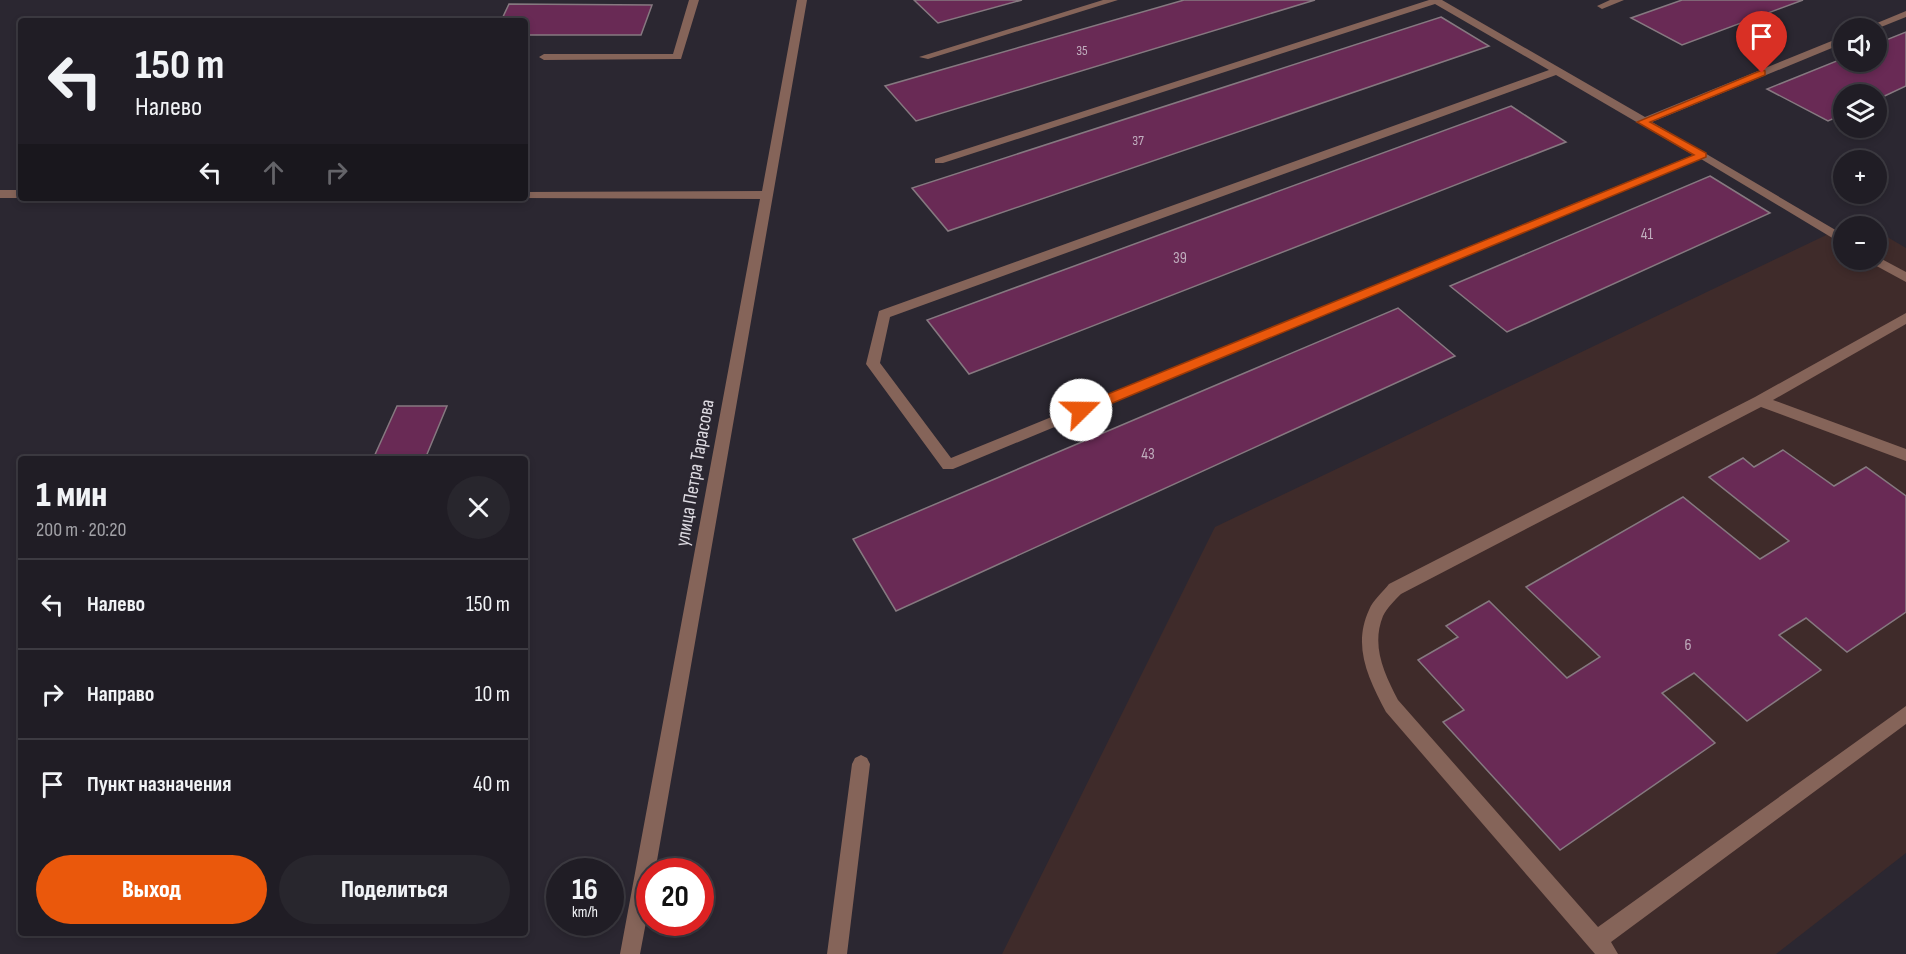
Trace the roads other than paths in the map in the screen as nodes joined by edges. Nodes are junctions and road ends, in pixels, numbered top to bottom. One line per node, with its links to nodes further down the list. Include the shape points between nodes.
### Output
1 (694, 0): 10 (street, via 677,57)
2 (802, 0): 18 (street, улица Петра Тарасова)
3 (1113, 0): 11 (street)
4 (1435, 0): 12 (street); 15 (street)
5 (1619, 0): 6 (street)
6 (1602, 6)
7 (1906, 14): 8 (street)
8 (1887, 21)
9 (1833, 44): 13 (street)
10 (544, 57)
11 (924, 57)
12 (1557, 71): 13 (street); 14 (street, via 884,314 873,364 948,465)
13 (1642, 122): 14 (street)
14 (1702, 155): 20 (street)
15 (939, 161)
16 (0, 194): 17 (street)
17 (18, 194)
18 (767, 195): 19 (street); 29 (street, улица Петра Тарасова)
19 (528, 196)
20 (1833, 234)
21 (1887, 267): 22 (street)
22 (1906, 278)
23 (1906, 318): 24 (street)
24 (1760, 401): 25 (street); 28 (street, via 1395,589 1376,612 1370,643 1374,671 1392,706)
25 (1906, 455)
26 (1906, 714): 28 (street)
27 (861, 764): 30 (street)
28 (1602, 947)
29 (630, 954)
30 (837, 954)

